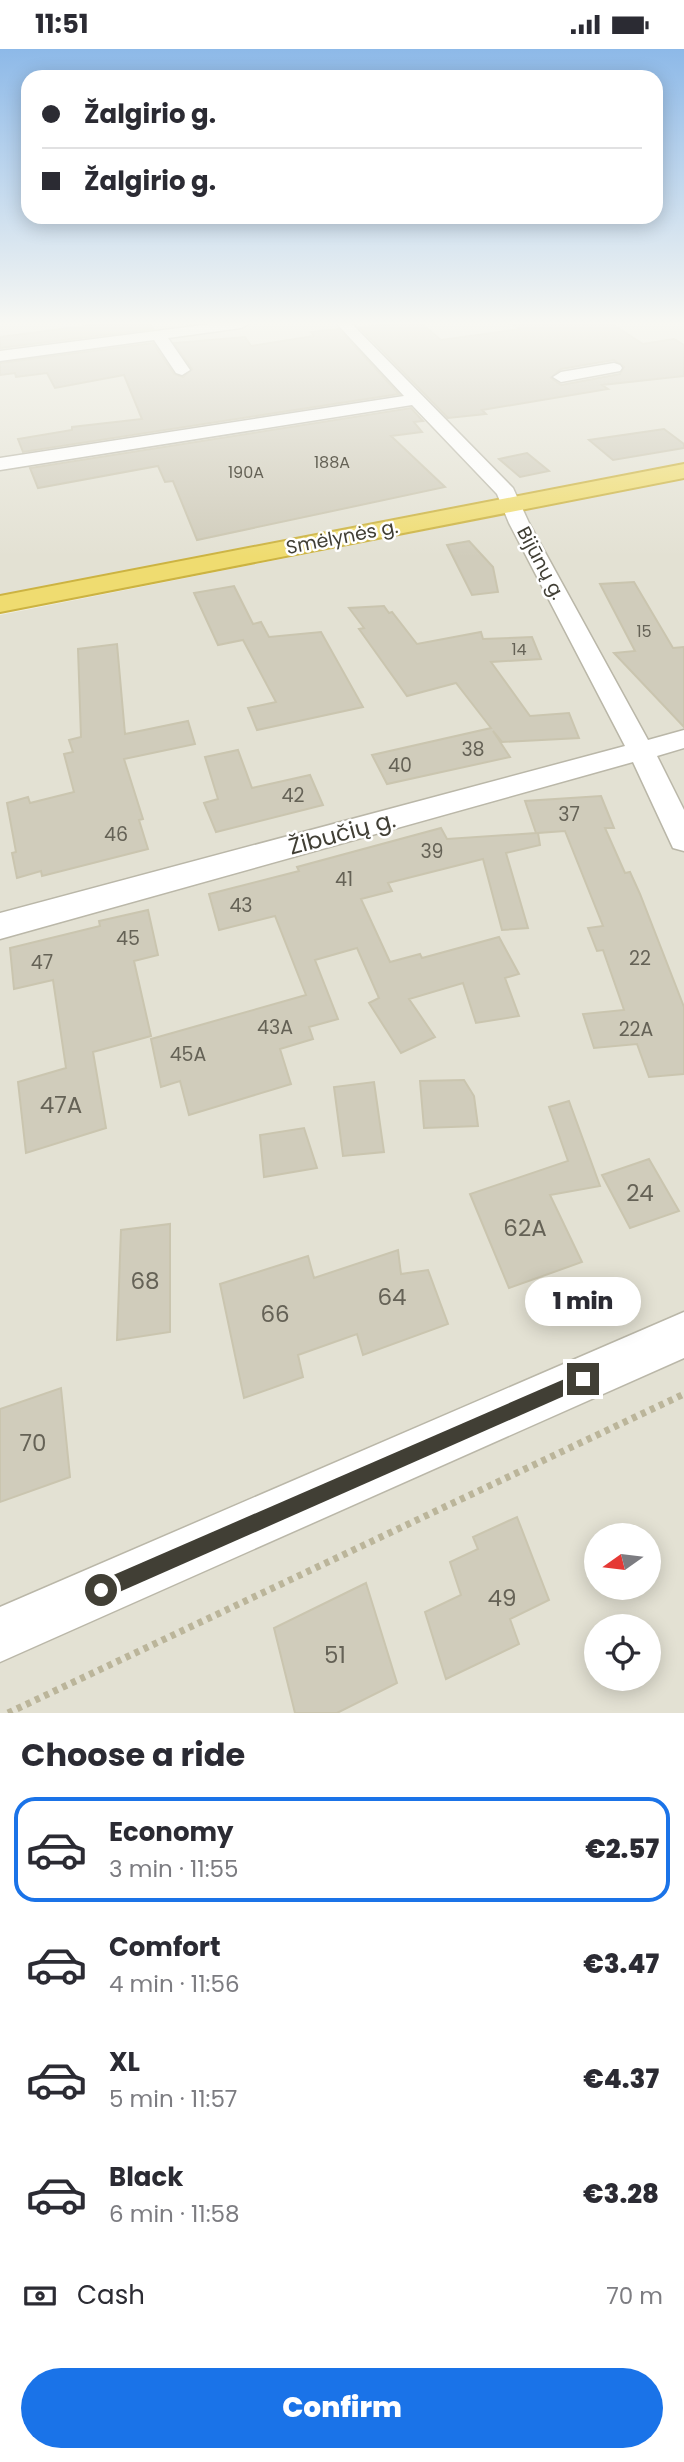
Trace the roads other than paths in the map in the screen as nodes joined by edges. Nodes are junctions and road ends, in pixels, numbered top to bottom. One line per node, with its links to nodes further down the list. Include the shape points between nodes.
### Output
1 (400, 402): 3 (street)
2 (420, 402): 5 (street, Bijūnų g., via 506,492)
3 (0, 464)
4 (684, 471): 5 (highway, Smėlynės g.)
5 (512, 504): 6 (highway, Smėlynės g.); 8 (street, Bijūnų g.)
6 (0, 604)
7 (684, 739): 8 (street, Žibučių g.)
8 (641, 751): 9 (street, Bijūnų g.); 10 (street, Žibučių g.)
9 (684, 840)
10 (0, 926)
11 (684, 1335): 12 (street)
12 (0, 1635)

